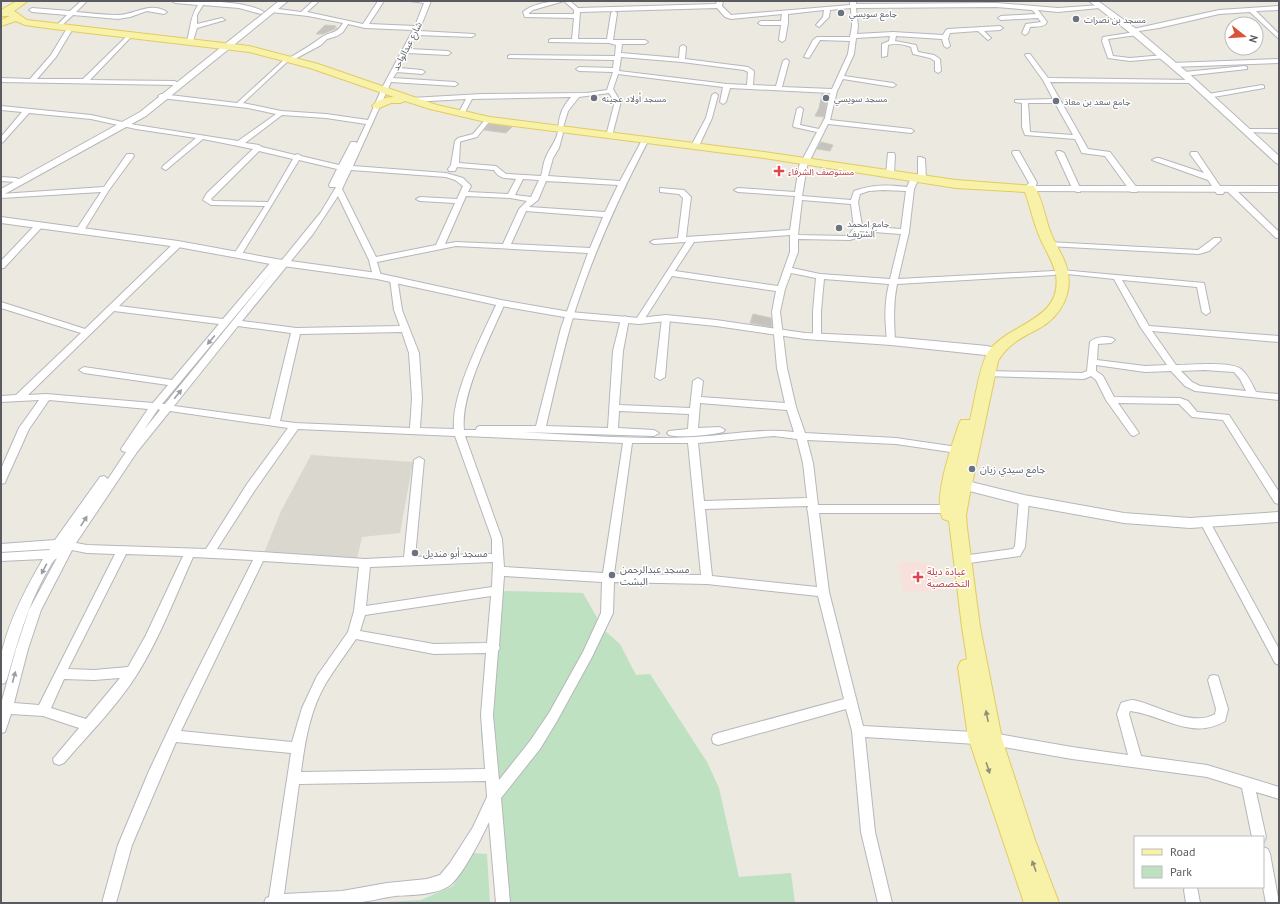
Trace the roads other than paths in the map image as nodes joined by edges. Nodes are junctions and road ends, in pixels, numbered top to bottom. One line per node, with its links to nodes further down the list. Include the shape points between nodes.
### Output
1 (23, 1): 35 (main road)
2 (84, 1): 30 (street)
3 (175, 1): 4 (street)
4 (203, 1): 17 (street); 43 (street, via 194,15)
5 (246, 1): 17 (street)
6 (276, 1): 29 (street)
7 (284, 1): 26 (street)
8 (316, 1): 31 (street)
9 (381, 1): 42 (street)
10 (413, 1): 11 (street)
11 (428, 1): 47 (street, شارع عبدالواحد)
12 (562, 1): 32 (street, via 526,12 528,16)
13 (567, 1): 32 (street)
14 (662, 1): 21 (street)
15 (720, 3): 21 (street); 27 (street, via 727,16 731,17)
16 (995, 3): 18 (street); 23 (street)
17 (240, 4): 29 (street)
18 (853, 4): 22 (street); 53 (street)
19 (1096, 4): 23 (street, via 1058,10); 48 (street)
20 (30, 6): 30 (street); 35 (main road)
21 (658, 6): 32 (street)
22 (827, 8): 27 (street); 41 (street, via 826,17)
23 (1034, 8): 34 (street)
24 (1279, 8): 25 (street)
25 (1251, 9): 48 (street, via 1219,12); 55 (street)
26 (271, 10): 31 (street); 65 (street)
27 (785, 11): 40 (street)
28 (164, 12): 30 (street, via 146,10 118,17)
29 (261, 12): 65 (street)
30 (73, 13): 44 (street)
31 (303, 13): 38 (street)
32 (577, 13): 60 (street)
33 (614, 13): 61 (street)
34 (1040, 16): 36 (street); 49 (street, via 1043,24 1028,25)
35 (4, 17): 44 (main road)
36 (1001, 18)
37 (222, 20): 43 (street)
38 (346, 22): 42 (street); 76 (street, via 334,35)
39 (761, 23): 40 (street)
40 (785, 23): 57 (street)
41 (819, 25)
42 (365, 26): 47 (street)
43 (194, 27): 58 (street)
44 (64, 28): 52 (main road); 58 (main road); 91 (street, via 54,56)
45 (1000, 28): 46 (street)
46 (979, 29): 54 (street, via 948,31); 56 (street)
47 (416, 31): 51 (street); 68 (street, شارع عبدالواحد)
48 (1134, 32): 75 (street); 75 (street, via 1105,38 1110,56 1137,59)
49 (1025, 33)
50 (893, 34): 53 (street); 54 (street); 64 (street)
51 (472, 35)
52 (128, 37): 65 (main road); 93 (street)
53 (854, 37): 74 (street, via 819,38); 88 (street, via 851,54)
54 (945, 37): 66 (street)
55 (1279, 37)
56 (988, 38)
57 (782, 40)
58 (190, 41): 65 (main road)
59 (551, 41): 60 (street)
60 (575, 41): 61 (street)
61 (610, 41): 62 (street)
62 (617, 42): 63 (street); 73 (street, via 620,45)
63 (645, 42)
64 (892, 42): 71 (street, via 885,44); 85 (street, via 911,44 915,53 935,57 938,60)
65 (223, 46): 76 (main road); 95 (street); 109 (street)
66 (947, 46)
67 (683, 47): 77 (street)
68 (405, 52): 69 (street); 83 (street, شارع عبدالواحد)
69 (448, 53)
70 (1028, 55): 92 (street)
71 (884, 56)
72 (510, 57): 73 (street)
73 (619, 57): 77 (street); 84 (street)
74 (807, 57)
75 (1164, 57): 80 (street)
76 (288, 60): 98 (main road); 103 (main road); 117 (street)
77 (682, 60): 102 (street, via 749,69 752,78)
78 (786, 61): 104 (street)
79 (1279, 61): 80 (street)
80 (1172, 65): 87 (street)
81 (1250, 68): 87 (street)
82 (579, 69): 84 (street)
83 (395, 70): 86 (street); 103 (street, شارع عبدالواحد)
84 (616, 71): 99 (street); 105 (street)
85 (938, 71)
86 (422, 72)
87 (1184, 74): 94 (street)
88 (841, 78): 97 (street); 106 (street)
89 (1, 80): 90 (street)
90 (10, 80): 91 (street); 100 (street)
91 (32, 80): 93 (street)
92 (1046, 80): 94 (street); 115 (street)
93 (84, 81): 95 (street)
94 (1192, 81): 110 (street)
95 (175, 83): 109 (street)
96 (455, 84): 103 (street)
97 (893, 85)
98 (361, 86): 103 (main road); 118 (main road)
99 (727, 86): 102 (street); 116 (street)
100 (1, 87)
101 (1262, 87): 110 (street)
102 (750, 88): 104 (street)
103 (384, 89): 112 (main road); 118 (street, شارع عبدالواحد)
104 (778, 89): 106 (street)
105 (610, 91): 107 (street); 132 (street, via 616,97 617,105)
106 (834, 91): 127 (street)
107 (577, 95): 111 (street); 131 (street, via 564,110 560,120)
108 (715, 95): 138 (street, via 709,118)
109 (163, 96): 117 (street); 126 (street)
110 (1208, 96): 129 (street)
111 (470, 97): 112 (street); 123 (street)
112 (406, 100): 118 (main road, via 390,100); 123 (main road); 125 (main road, via 443,113)
113 (1017, 101): 114 (street)
114 (1025, 101): 115 (street); 134 (street, via 1027,134)
115 (1056, 101): 134 (street)
116 (723, 102)
117 (238, 105): 122 (street)
118 (375, 105): 124 (street, شارع عبدالواحد)
119 (1, 108): 121 (street)
120 (800, 109): 127 (street, via 796,126)
121 (27, 111): 126 (street, via 91,117); 135 (street)
122 (281, 113): 124 (street); 137 (street)
123 (461, 114): 131 (main road)
124 (367, 121): 153 (street, شارع عبدالواحد)
125 (486, 122): 131 (main road); 151 (street, via 475,136 456,142)
126 (124, 124): 133 (street); 160 (street); 173 (street)
127 (823, 126): 128 (street); 150 (street)
128 (911, 130)
129 (1247, 131): 130 (street); 148 (street)
130 (1279, 131)
131 (560, 132): 132 (main road); 136 (main road); 159 (street)
132 (609, 136): 138 (main road)
133 (201, 137): 137 (street); 152 (street)
134 (1077, 137): 170 (street, via 1085,152 1107,154)
135 (1, 141)
136 (643, 143): 149 (main road); 162 (street)
137 (239, 144): 139 (street)
138 (695, 146): 149 (main road)
139 (259, 147): 145 (street); 182 (street, via 207,200 211,203)
140 (1016, 153): 172 (street, via 1033,183)
141 (1060, 153): 169 (street)
142 (1194, 154): 157 (street)
143 (891, 155): 154 (street)
144 (130, 156): 164 (street)
145 (298, 156): 153 (street); 182 (street)
146 (921, 159): 161 (street)
147 (1156, 160): 157 (street)
148 (1279, 160)
149 (786, 161): 150 (main road)
150 (804, 163): 154 (main road); 161 (main road); 177 (street)
151 (455, 165): 155 (street); 156 (street, via 496,168 503,176)
152 (166, 168)
153 (346, 168): 155 (street); 165 (street); 203 (street, via 318,212)
154 (890, 174): 161 (main road)
155 (446, 175): 174 (street, via 459,178 465,183 468,186)
156 (520, 177): 159 (street); 176 (street)
157 (1210, 178): 171 (street)
158 (1, 179): 160 (street)
159 (543, 179): 162 (street); 179 (street)
160 (16, 180): 163 (street)
161 (915, 183): 172 (main road); 181 (street, via 863,190 857,193); 189 (street)
162 (622, 184): 184 (street)
163 (1, 188)
164 (106, 189): 175 (street); 188 (street)
165 (338, 189): 202 (street); 203 (street, via 310,232)
166 (1279, 189): 171 (street)
167 (663, 190): 193 (street, via 681,192 687,197)
168 (738, 190): 177 (street)
169 (1077, 190): 170 (street); 172 (street)
170 (1134, 190): 171 (street)
171 (1224, 190): 172 (street, via 1127,194); 191 (street)
172 (1027, 191): 197 (main road); 206 (main road)
173 (1, 193)
174 (465, 194): 176 (street); 180 (street)
175 (1, 196)
176 (510, 196): 179 (street)
177 (799, 196): 181 (street); 190 (street)
178 (420, 199): 180 (street)
179 (534, 200): 183 (street)
180 (459, 202): 198 (street)
181 (854, 202): 187 (street)
182 (270, 204): 201 (street)
183 (524, 209): 184 (street); 199 (street)
184 (609, 215): 200 (street)
185 (1, 220): 186 (street)
186 (39, 226): 188 (street); 204 (street)
187 (858, 228): 189 (street); 190 (street, via 850,238)
188 (80, 230): 196 (street)
189 (905, 232): 212 (street)
190 (795, 234): 192 (street); 205 (street, via 794,252)
191 (1279, 236)
192 (692, 239): 193 (street); 207 (street)
193 (682, 240): 195 (street)
194 (1217, 240): 197 (street, via 1199,252)
195 (654, 242)
196 (178, 244): 201 (street); 216 (street)
197 (1048, 244): 206 (main road, via 1059,264)
198 (440, 246): 199 (street); 202 (street)
199 (506, 246): 200 (street)
200 (592, 251): 218 (street)
201 (238, 254): 203 (street)
202 (373, 260): 208 (street)
203 (280, 263): 208 (street); 222 (street)
204 (1, 266)
205 (788, 270): 209 (street); 213 (street)
206 (1058, 272): 210 (street); 212 (street); 232 (main road, via 1048,305 1032,319 994,341)
207 (671, 273): 213 (street); 221 (street)
208 (377, 276): 211 (street)
209 (820, 276): 212 (street); 228 (street)
210 (1117, 278): 217 (street, via 1201,285); 223 (street)
211 (394, 279): 214 (street); 224 (street, via 398,310)
212 (893, 282): 231 (street, via 889,316)
213 (781, 289): 227 (street, via 776,312)
214 (501, 303): 218 (street); 256 (street, via 463,395)
215 (1, 305): 226 (street)
216 (113, 308): 222 (street); 226 (street)
217 (1206, 312)
218 (570, 315): 220 (street); 254 (street)
219 (666, 318): 221 (street); 227 (street); 237 (street)
220 (625, 319): 221 (street); 250 (street, via 618,351)
221 (639, 321)
222 (231, 323): 225 (street); 239 (street, one-way to 239); 249 (street, one-way to 222)
223 (1145, 328): 229 (street); 234 (street)
224 (404, 329): 225 (street); 255 (street, via 414,353 417,398)
225 (296, 331): 252 (street)
226 (87, 332): 241 (street)
227 (778, 332): 228 (street); 248 (street, via 782,368)
228 (817, 337): 231 (street)
229 (1279, 339)
230 (1111, 340): 233 (street, via 1094,342)
231 (892, 341): 232 (street)
232 (991, 351): 236 (main road); 262 (main road, via 968,419)
233 (1092, 367): 234 (street); 236 (street, via 1084,376); 246 (street)
234 (1173, 367): 240 (street, via 1192,388); 240 (street, via 1232,368 1244,378)
235 (84, 370): 239 (street)
236 (988, 374): 262 (main road)
237 (660, 377)
238 (698, 381): 245 (street)
239 (175, 383): 247 (street)
240 (1253, 395): 243 (street)
241 (20, 397): 242 (street); 244 (street)
242 (46, 397): 247 (street); 264 (street, via 24,428)
243 (1279, 397)
244 (1, 399)
245 (694, 400): 248 (street); 251 (street)
246 (1111, 400): 259 (street); 267 (street, via 1180,401 1195,415 1226,417)
247 (155, 406): 249 (street); 274 (street)
248 (791, 407): 258 (street)
249 (166, 408): 252 (street); 274 (street, one-way to 249)
250 (615, 408): 251 (street); 257 (street)
251 (694, 411): 260 (street)
252 (274, 424): 253 (street)
253 (295, 426): 255 (street); 277 (street, via 251,487)
254 (540, 429): 256 (street, via 491,428); 257 (street)
255 (415, 430): 256 (street)
256 (455, 432): 261 (street); 281 (street, via 497,540)
257 (613, 432): 260 (street)
258 (800, 433): 260 (street); 262 (street, via 896,441); 269 (street, via 808,463)
259 (1134, 433)
260 (693, 436): 261 (street); 268 (street)
261 (628, 440): 286 (street)
262 (964, 451): 265 (main road)
263 (419, 460): 283 (street)
264 (1, 480)
265 (957, 484): 266 (street); 270 (main road)
266 (1024, 500): 272 (street, via 1124,518); 282 (street, via 1020,547 1016,553)
267 (1279, 500)
268 (699, 505): 269 (street); 287 (street)
269 (812, 505): 270 (street); 289 (street)
270 (953, 509): 282 (main road); 306 (main road, via 950,536)
271 (1279, 517): 272 (street)
272 (1205, 522): 293 (street)
273 (1, 548): 274 (street)
274 (63, 548): 275 (street); 278 (street); 298 (street, one-way to 274, via 35,610)
275 (122, 551): 276 (street); 295 (street)
276 (190, 552): 277 (street); 294 (street)
277 (209, 553): 279 (street)
278 (51, 554): 280 (street); 296 (street, one-way to 296, via 20,617)
279 (260, 556): 284 (street); 305 (street)
280 (1, 557)
281 (498, 558): 283 (street); 285 (street)
282 (962, 560): 306 (main road, one-way to 282)
283 (409, 562): 284 (street)
284 (365, 564): 290 (street)
285 (499, 571): 286 (street); 288 (street)
286 (608, 578): 287 (street); 315 (street, via 607,613 588,654 535,745)
287 (708, 580): 289 (street)
288 (497, 591): 290 (street); 292 (street)
289 (823, 592): 299 (street)
290 (360, 611): 291 (street)
291 (353, 634): 292 (street, via 434,649); 308 (street, via 321,680 303,721)
292 (494, 648): 311 (street, via 488,715)
293 (1279, 660)
294 (132, 672): 295 (street); 302 (street, via 110,702)
295 (60, 674): 301 (street)
296 (1, 679)
297 (1214, 680): 310 (street, via 1222,709 1220,717 1214,722 1206,724 1175,720 1131,705 1125,707 1123,714)
298 (5, 691): 300 (street)
299 (850, 703): 304 (street); 307 (street)
300 (5, 708): 301 (street); 303 (street)
301 (43, 711): 302 (street)
302 (88, 725): 309 (street)
303 (1, 728)
304 (858, 731): 306 (street); 321 (street, via 868,832)
305 (173, 736): 308 (street); 319 (street, via 124,847)
306 (985, 738): 310 (street); 322 (main road, one-way to 322); 323 (main road, one-way to 306)
307 (718, 740)
308 (298, 748): 312 (street)
309 (59, 759)
310 (1136, 762): 313 (street, via 1207,771)
311 (491, 775): 312 (street); 315 (street)
312 (293, 778): 318 (street)
313 (1248, 783): 314 (street); 316 (street)
314 (1279, 793)
315 (495, 795): 318 (street, via 478,832 444,881 427,886 342,898); 320 (street)
316 (1259, 836)
317 (1264, 859): 324 (street)
318 (274, 902)
319 (108, 903)
320 (503, 903)
321 (885, 903)
322 (1035, 903)
323 (1048, 903)
324 (1273, 903)

